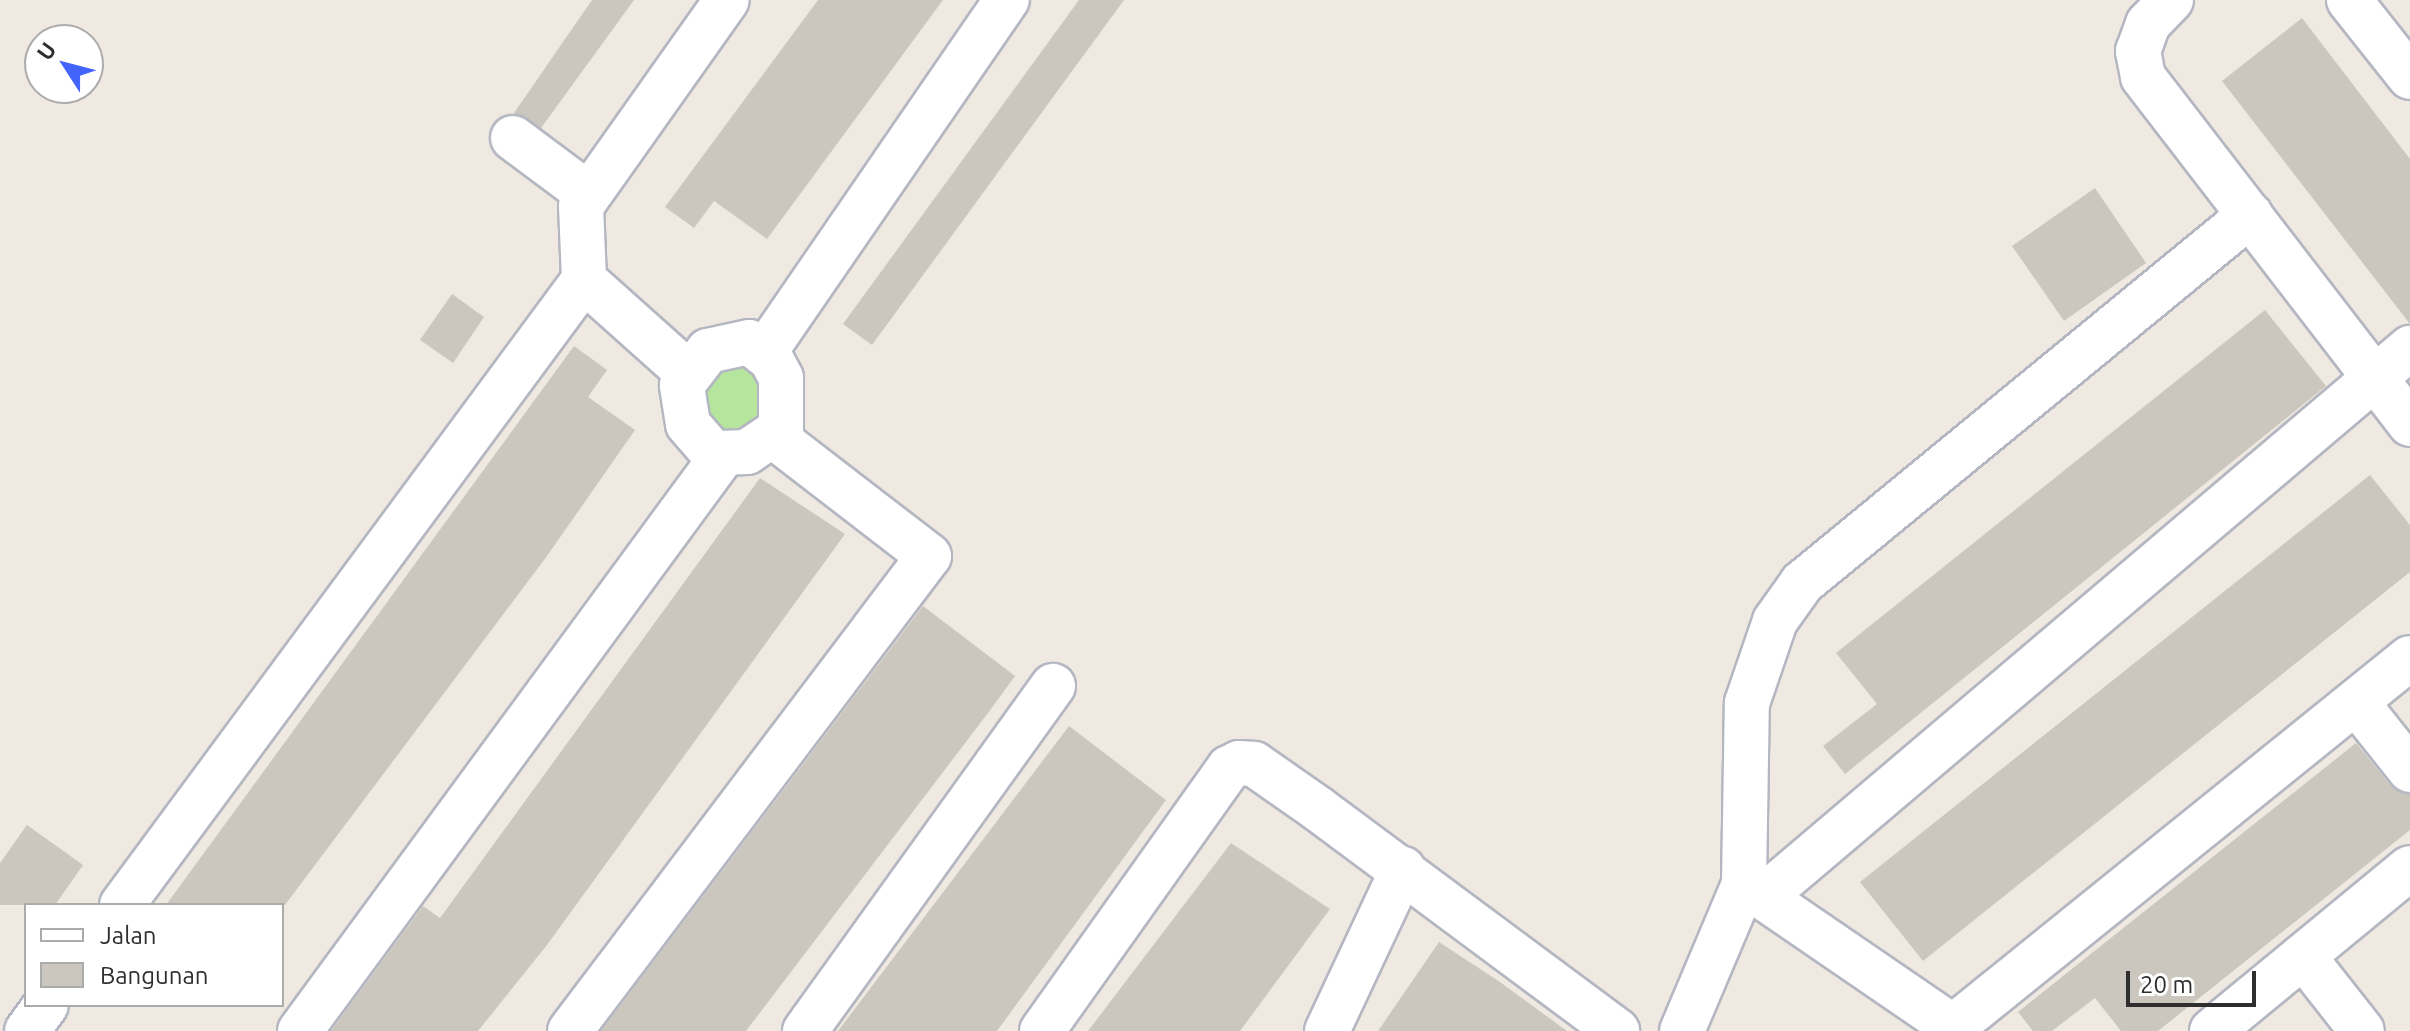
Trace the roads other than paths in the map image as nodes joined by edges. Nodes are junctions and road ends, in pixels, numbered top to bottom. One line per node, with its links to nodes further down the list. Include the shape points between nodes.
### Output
1 (1007, 0): 11 (street)
2 (2171, 0): 8 (street, via 2148,24 2138,51 2143,77)
3 (2349, 0): 5 (street)
4 (720, 3): 7 (street)
5 (2410, 77)
6 (513, 138): 7 (street)
7 (588, 194): 9 (street, via 577,216)
8 (2250, 215): 13 (street); 23 (street, via 1802,583 1775,621 1747,703)
9 (584, 280): 12 (street); 24 (street)
10 (2410, 348): 13 (street)
11 (764, 353): 12 (street, via 749,342 728,343 708,351); 15 (street, via 785,390 781,429)
12 (687, 372): 16 (street, via 682,394 688,424 706,448)
13 (2375, 377): 14 (street); 23 (street)
14 (2410, 424)
15 (773, 436): 16 (street, via 747,452); 29 (street, via 929,556)
16 (723, 455): 28 (street)
17 (2410, 658): 19 (street)
18 (1053, 686): 30 (street)
19 (2356, 702): 20 (street); 23 (street, via 1953,1027)
20 (2410, 770)
21 (2410, 868): 25 (street)
22 (1403, 869): 31 (street, via 1254,764 1239,763 1229,768); 32 (street); 33 (street)
23 (1754, 890): 34 (street)
24 (123, 903)
25 (2303, 956): 35 (street); 36 (street)
26 (45, 1007): 27 (street)
27 (27, 1031)
28 (300, 1031)
29 (570, 1031)
30 (805, 1031)
31 (1042, 1031)
32 (1327, 1031)
33 (1617, 1031)
34 (1682, 1031)
35 (2212, 1031)
36 (2362, 1031)

